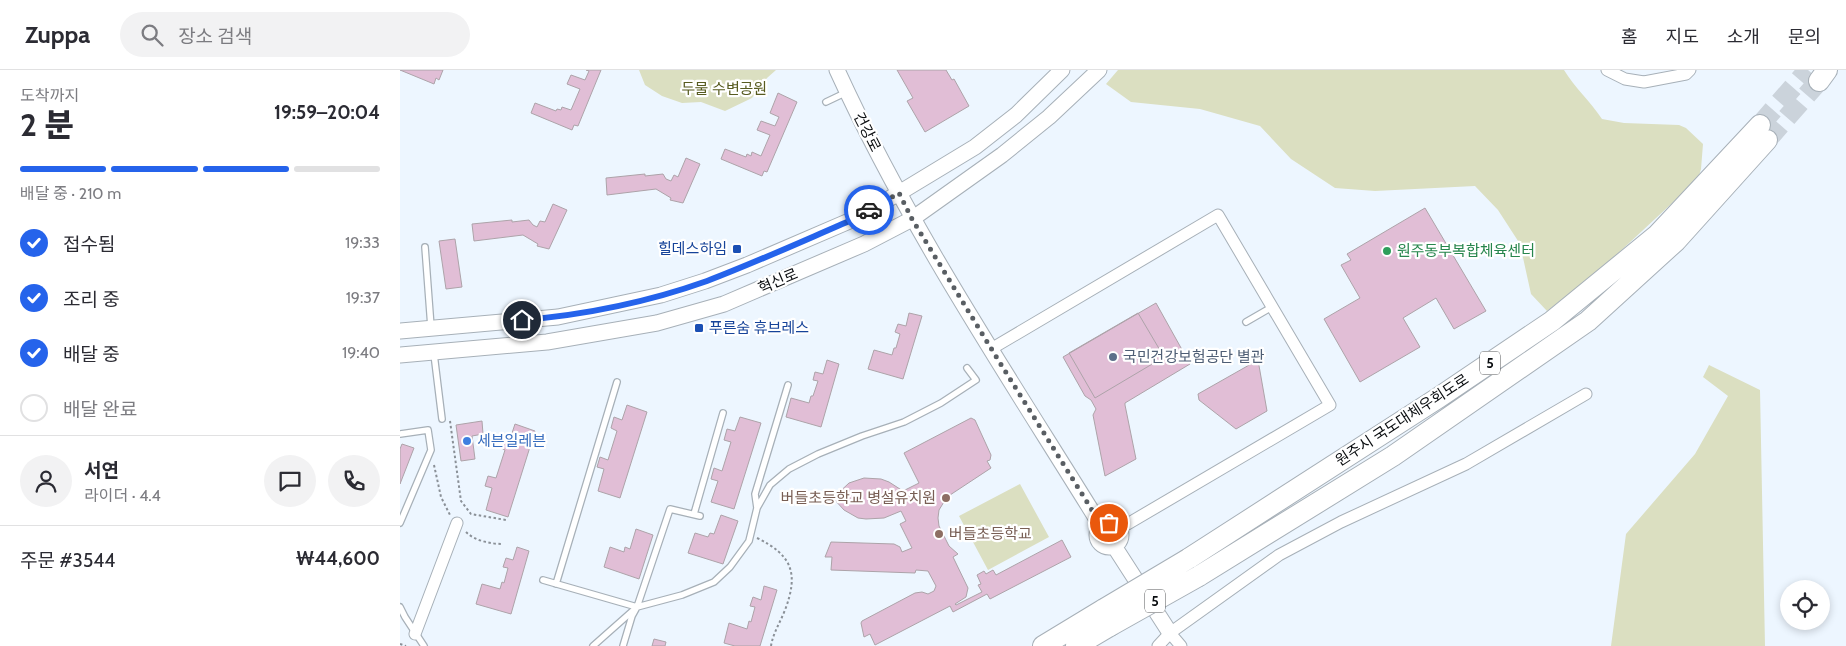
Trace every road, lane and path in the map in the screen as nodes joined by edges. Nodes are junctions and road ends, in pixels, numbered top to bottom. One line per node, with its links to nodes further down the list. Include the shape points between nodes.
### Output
1 (837, 70): 6 (street, 건강로)
2 (1062, 70): 8 (street, 혁신로, via 1016,115 975,147)
3 (1099, 70): 9 (street, 혁신로, via 1002,155)
4 (1607, 70): 5 (street, via 1625,79 1644,82 1686,74)
5 (1690, 70)
6 (847, 92): 7 (lane); 8 (street, 건강로)
7 (826, 102)
8 (899, 193): 9 (street, 건강로); 13 (street, 혁신로, via 854,219 747,265 661,295 558,317)
9 (912, 219): 15 (street); 16 (street, 혁신로, via 864,244 696,313 547,342)
10 (425, 247): 13 (lane)
11 (1272, 307): 12 (lane); 15 (street, via 1218,215); 34 (street, via 1330,405)
12 (1246, 322)
13 (431, 327): 14 (street, 혁신로); 16 (street)
14 (400, 331)
15 (991, 349): 33 (street)
16 (434, 351): 17 (street, 혁신로); 24 (lane)
17 (400, 355)
18 (967, 368): 27 (lane, via 976,380 904,422 854,439 789,469 770,485)
19 (618, 382): 39 (lane)
20 (788, 384): 27 (lane, via 754,494)
21 (1586, 394): 43 (street, via 1466,464 1341,522 1279,555)
22 (723, 413): 28 (lane)
23 (450, 418): 30 (path, via 461,501 471,514)
24 (442, 419)
25 (400, 434): 26 (lane, via 428,430)
26 (431, 450): 31 (lane); 32 (path, via 441,497)
27 (757, 508): 35 (lane)
28 (694, 514): 29 (lane); 41 (lane, via 670,509)
29 (700, 516)
30 (506, 520)
31 (400, 523)
32 (457, 524): 36 (path, via 470,536); 44 (street)
33 (1102, 526): 34 (street, via 1109,523); 37 (street, via 1097,536 1100,543 1106,547)
34 (1119, 529): 37 (street, via 1120,541)
35 (751, 535): 41 (lane, via 730,568 714,582); 50 (path, via 784,555 790,567 792,582)
36 (503, 544)
37 (1114, 546): 43 (street)
38 (543, 580): 39 (lane)
39 (556, 584): 41 (lane)
40 (400, 606): 44 (lane)
41 (637, 607): 48 (lane); 49 (lane)
42 (1107, 617): 42 (highway, 원주시 국도대체우회도로 / 5, bridge, via 1188,559 1552,321 1657,235 1763,132 1676,242 1588,321 1394,456 1199,576); 51 (highway, 5); 52 (highway, 5)
43 (1170, 633): 53 (street); 54 (street)
44 (416, 634): 47 (lane)
45 (400, 644): 46 (path)
46 (406, 646)
47 (424, 646)
48 (593, 646)
49 (623, 646)
50 (771, 646)
51 (1043, 646)
52 (1076, 646)
53 (1158, 646)
54 (1181, 646)

